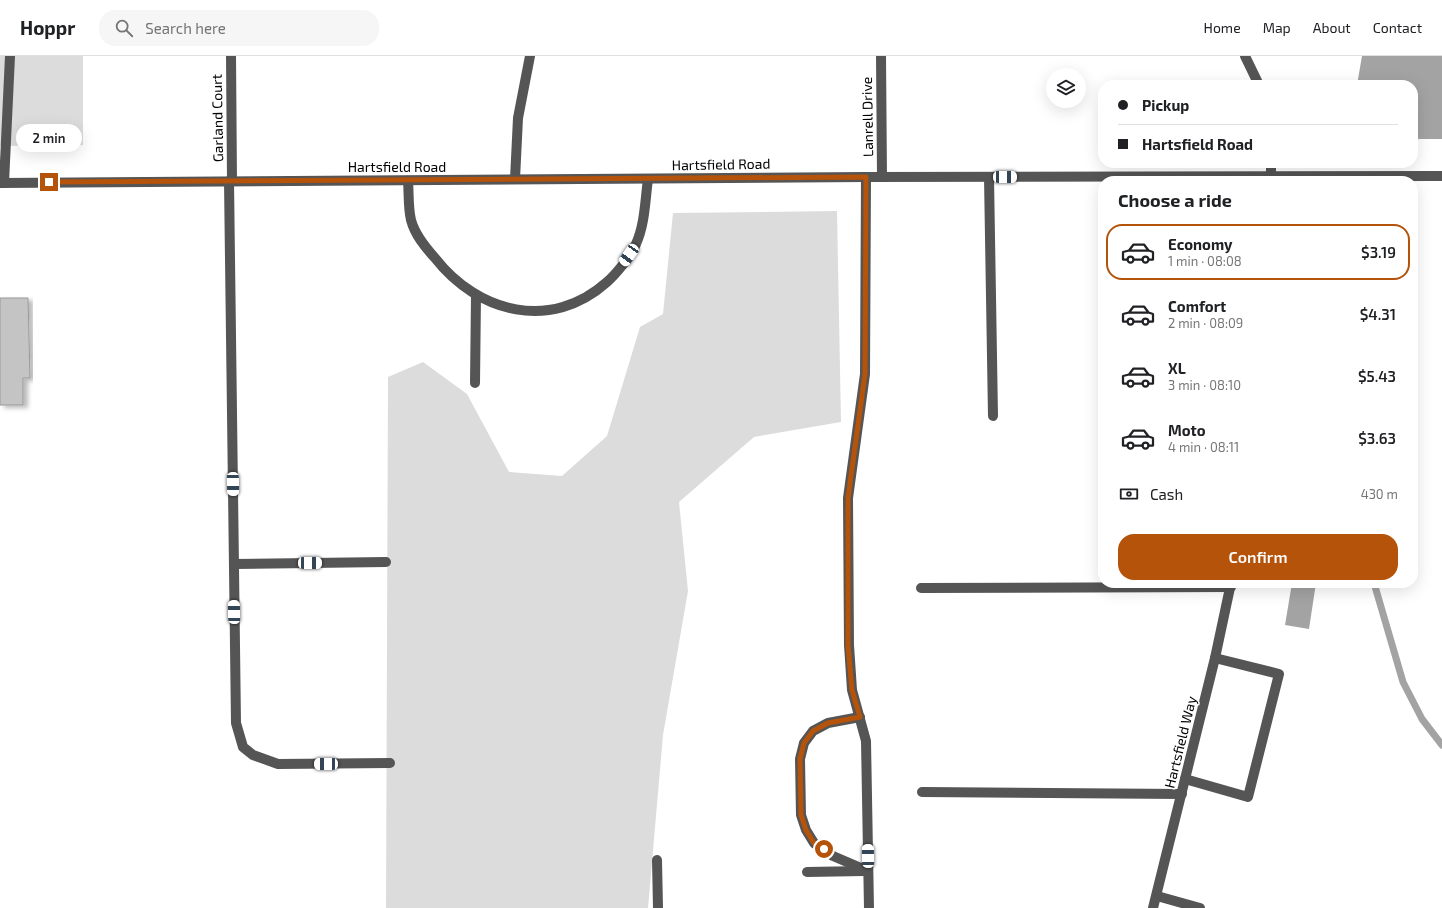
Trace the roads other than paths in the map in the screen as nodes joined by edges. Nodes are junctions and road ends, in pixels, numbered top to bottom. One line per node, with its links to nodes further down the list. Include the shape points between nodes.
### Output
1 (10, 56): 17 (street)
2 (231, 56): 15 (street, Garland Court)
3 (530, 56): 13 (street, via 518,118)
4 (881, 56): 10 (street, Lanrell Drive)
5 (1245, 56): 6 (street)
6 (1257, 80)
7 (1418, 176): 8 (street, Hartsfield Road)
8 (1442, 176)
9 (866, 177): 10 (street, Hartsfield Road); 14 (street, Hartsfield Road); 27 (street, via 865,374 848,498 848,645 852,690)
10 (882, 177): 11 (street, Hartsfield Road)
11 (990, 177): 12 (street, Hartsfield Road); 20 (street)
12 (1098, 178)
13 (515, 179): 14 (street, Hartsfield Road); 16 (street, Hartsfield Road)
14 (648, 179): 18 (street, via 643,220 636,245 616,274 598,290 576,303 530,312 507,308)
15 (230, 180): 16 (street, Hartsfield Road); 17 (street, Hartsfield Road); 22 (street, Garland Court)
16 (408, 180): 18 (street, via 411,220 420,239 441,266 464,288)
17 (2, 183)
18 (476, 295): 19 (street)
19 (475, 383)
20 (993, 416)
21 (386, 562): 22 (street)
22 (234, 564): 28 (street, Garland Court, via 236,723 242,747 253,755 278,764)
23 (1098, 586): 24 (street)
24 (921, 588)
25 (1230, 588): 26 (street, Hartsfield Way)
26 (1215, 658): 29 (street, Hartsfield Way); 29 (street, via 1279,674 1248,797)
27 (860, 717): 33 (street, via 866,741); 33 (street, via 828,723 813,731 804,743 800,759 801,815 814,843 833,856)
28 (390, 763)
29 (1185, 779): 31 (street, Hartsfield Way)
30 (922, 792): 31 (street)
31 (1182, 794): 35 (street, Hartsfield Way)
32 (657, 860): 36 (street)
33 (868, 871): 34 (street); 37 (street)
34 (807, 872)
35 (1157, 896): 38 (street, Hartsfield Way); 39 (street)
36 (658, 908)
37 (869, 908)
38 (1153, 908)
39 (1200, 908)

